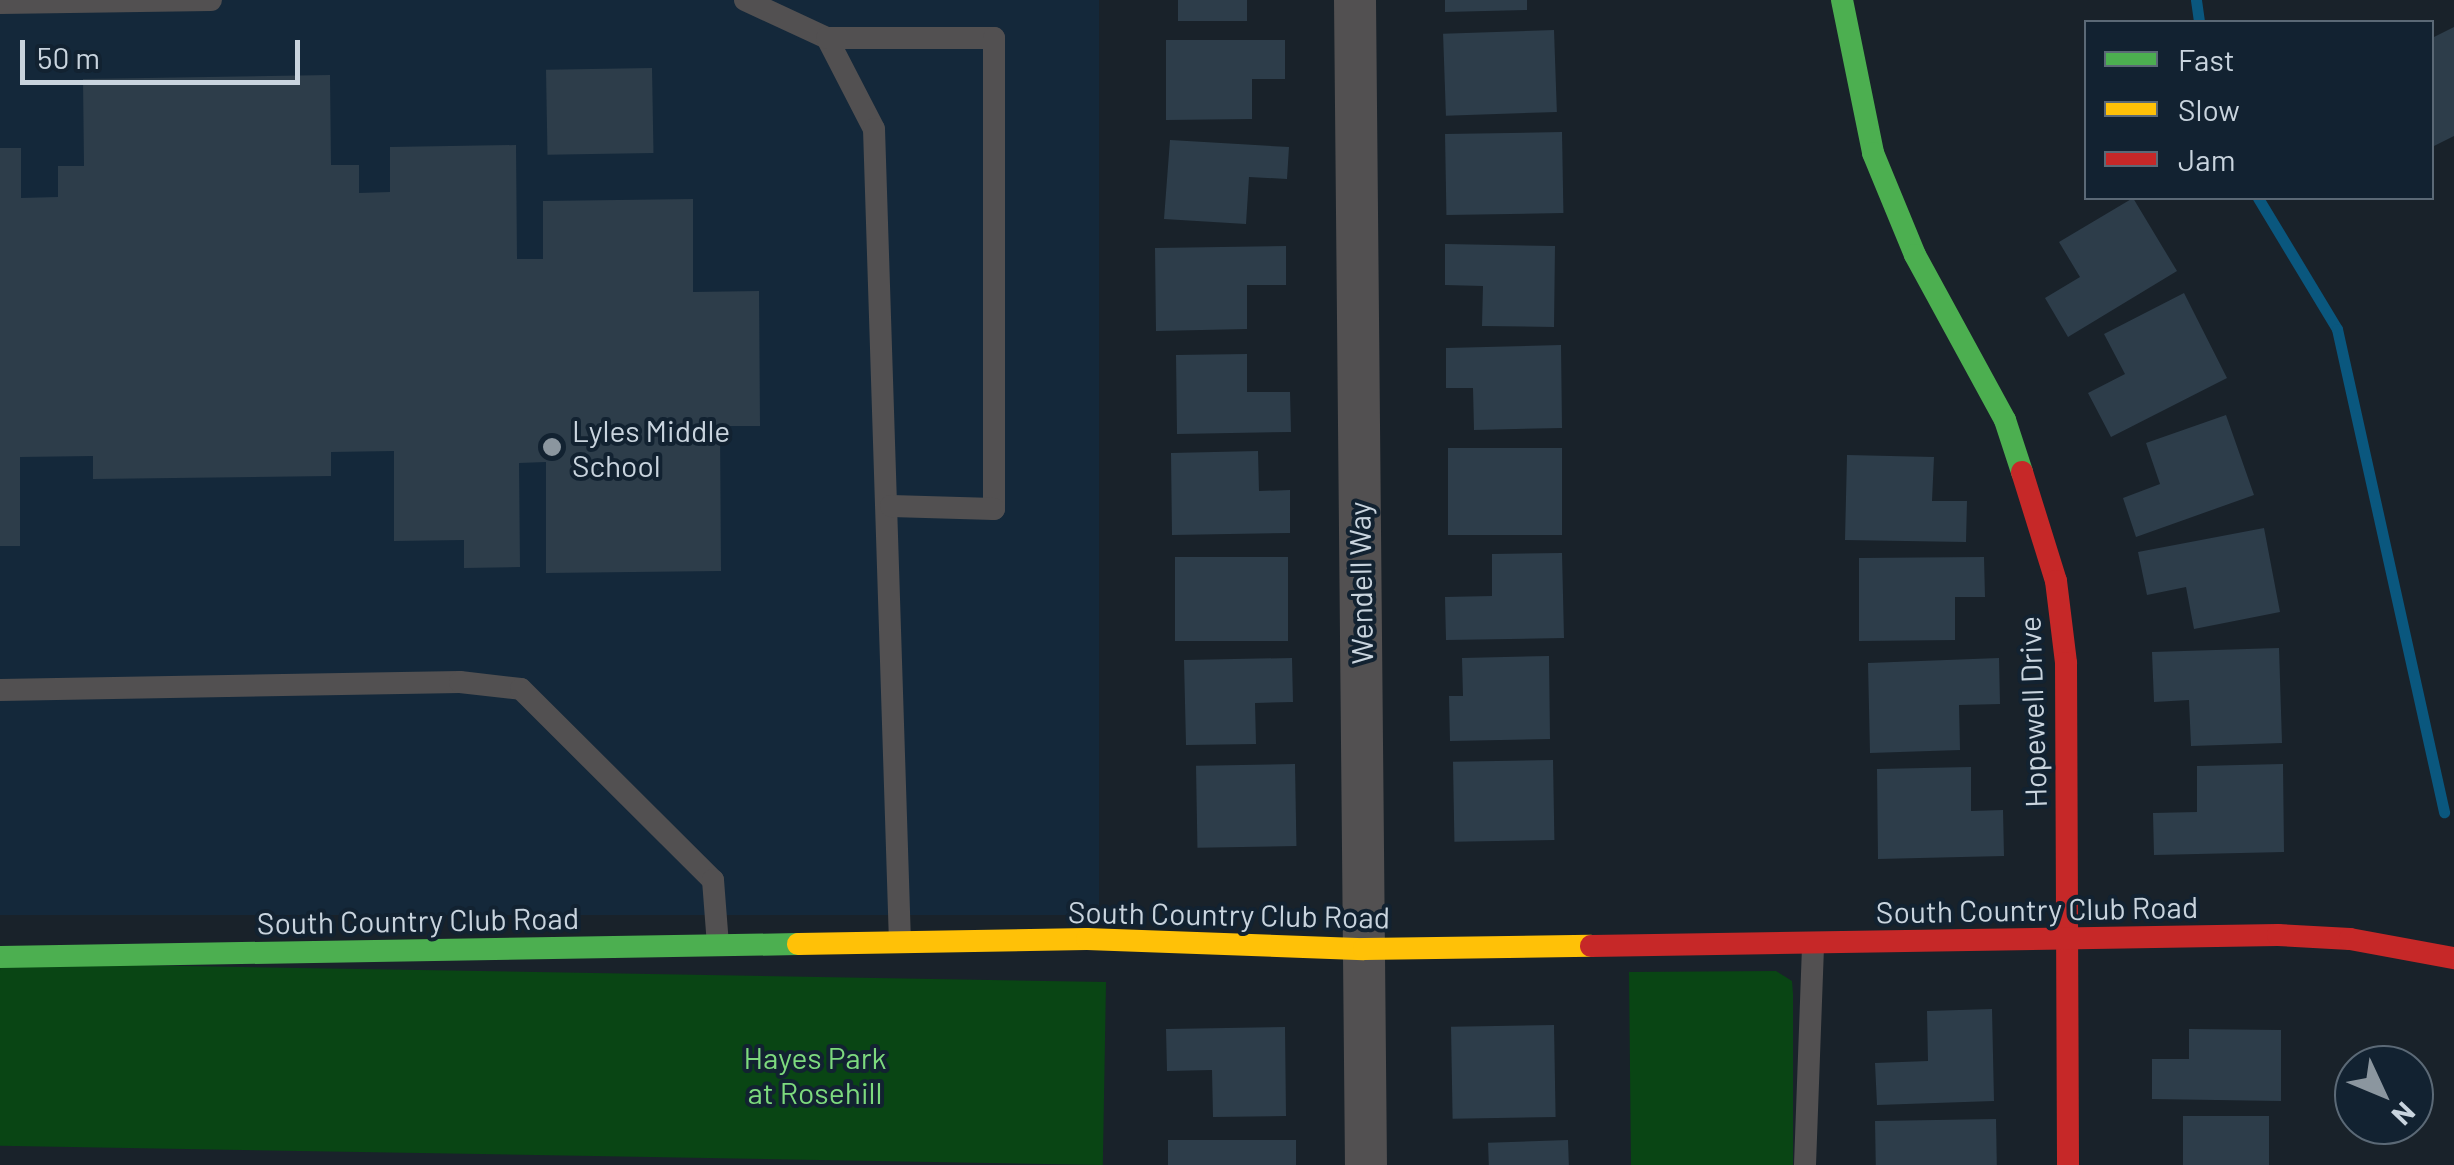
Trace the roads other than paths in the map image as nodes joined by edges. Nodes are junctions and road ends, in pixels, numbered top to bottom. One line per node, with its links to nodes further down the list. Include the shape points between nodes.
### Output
1 (211, 0): 5 (lane)
2 (745, 0): 6 (lane)
3 (1355, 0): 13 (street, Wendell Way)
4 (1842, 0): 9 (street, Hopewell Drive, via 1874,153 1915,255 2005,420 2056,580 2066,663)
5 (0, 3)
6 (826, 38): 7 (lane, via 874,129); 7 (lane, via 994,38 994,508)
7 (890, 506): 10 (lane)
8 (0, 690): 12 (lane, via 460,682 520,689 713,880)
9 (2066, 939): 11 (street, South Country Club Road); 15 (street, South Country Club Road, via 2278,934); 18 (street, Hopewell Drive)
10 (900, 942): 12 (street, South Country Club Road); 13 (street, South Country Club Road, via 1087,939)
11 (1814, 943): 13 (street, South Country Club Road); 17 (lane)
12 (718, 945): 14 (street, South Country Club Road)
13 (1364, 949): 16 (street, Wendell Way)
14 (0, 957)
15 (2454, 958)
16 (1366, 1165)
17 (1805, 1165)
18 (2068, 1165)

